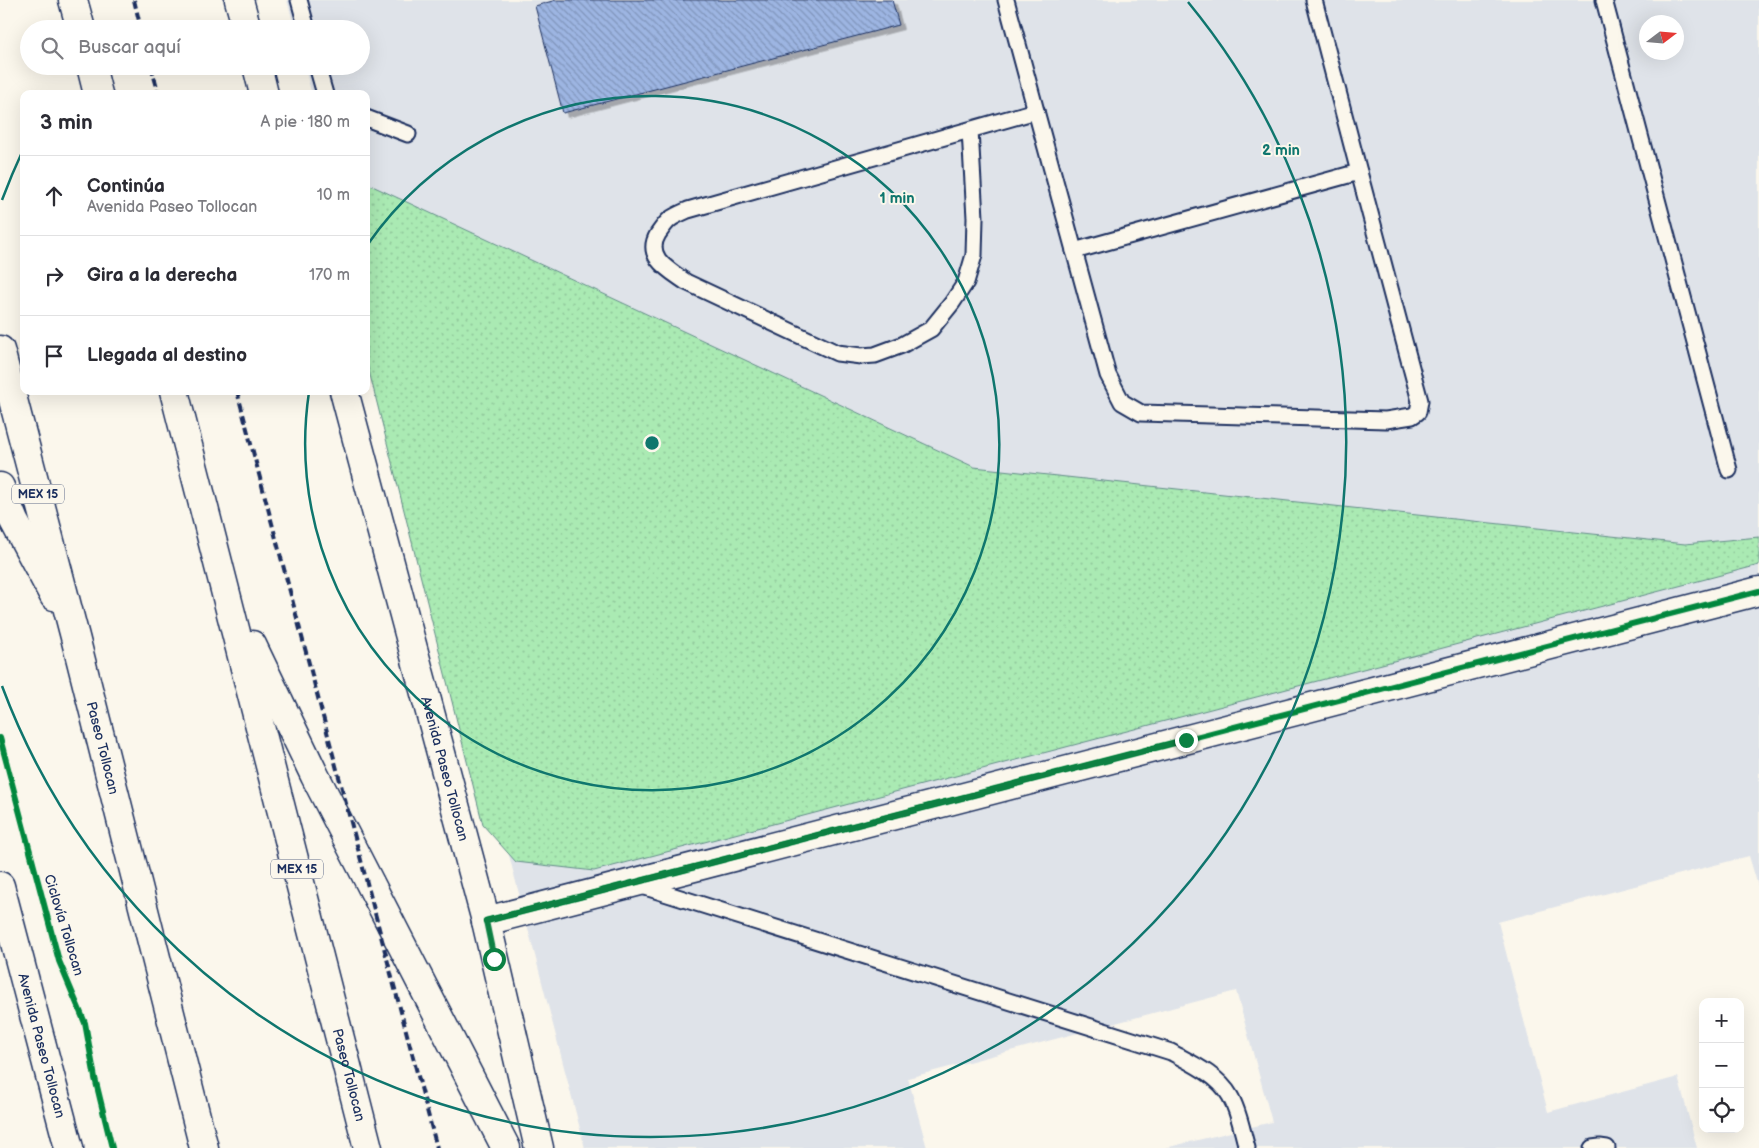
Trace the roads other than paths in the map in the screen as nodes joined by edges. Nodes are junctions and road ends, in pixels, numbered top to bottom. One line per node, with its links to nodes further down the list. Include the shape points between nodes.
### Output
1 (73, 0): 8 (main road)
2 (87, 0): 9 (main road)
3 (239, 0): 10 (main road)
4 (300, 0): 11 (lane)
5 (1006, 0): 16 (lane)
6 (1314, 0): 20 (lane)
7 (1604, 0): 25 (lane)
8 (79, 20)
9 (89, 20)
10 (245, 20)
11 (305, 20)
12 (259, 75): 14 (main road)
13 (320, 75): 15 (lane)
14 (263, 90)
15 (324, 90)
16 (1036, 111): 18 (lane); 21 (lane)
17 (370, 120): 19 (lane)
18 (970, 130): 18 (lane, via 974,255 966,282 931,329 902,345 861,356 838,353 686,282 664,266 654,252 653,243 668,219 688,210)
19 (408, 134)
20 (1359, 172): 21 (lane); 21 (lane, via 1420,402 1418,412 1412,416 1386,420 1141,414 1122,402 1108,375)
21 (1074, 250)
22 (0, 350): 29 (main road, Paseo Tollocan / MEX 15)
23 (175, 395): 27 (main road, Paseo Tollocan / MEX 15)
24 (345, 395): 32 (main road, Avenida Paseo Tollocan)
25 (1729, 470)
26 (0, 487): 29 (main road, via 14,521)
27 (225, 589): 35 (main road, Paseo Tollocan / MEX 15); 36 (main road, via 315,776)
28 (1759, 591): 30 (main road)
29 (75, 638): 34 (main road, Paseo Tollocan / MEX 15)
30 (632, 883): 32 (main road); 38 (lane, via 1171,1052 1212,1077 1230,1096)
31 (0, 886): 33 (main road, Avenida Paseo Tollocan)
32 (486, 921): 37 (main road, Avenida Paseo Tollocan)
33 (68, 1148)
34 (204, 1148)
35 (368, 1148)
36 (506, 1148)
37 (539, 1148)
38 (1247, 1148)
39 (1592, 1148): 40 (lane)
40 (1607, 1148)

